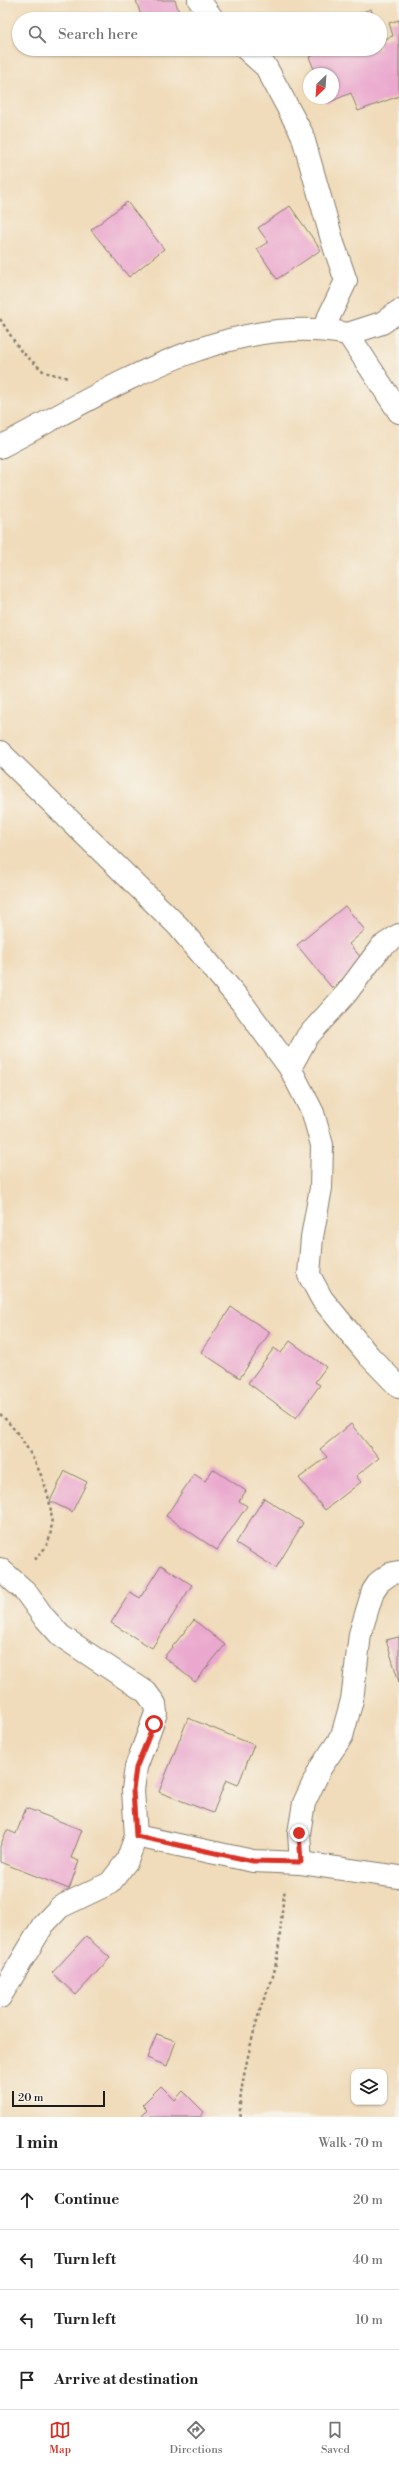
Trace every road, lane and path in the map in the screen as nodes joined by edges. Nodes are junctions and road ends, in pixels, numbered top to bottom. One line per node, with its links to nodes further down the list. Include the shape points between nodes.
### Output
1 (199, 0): 2 (street)
2 (208, 12)
3 (254, 56): 6 (street, via 266,67 302,134 346,281)
4 (399, 311): 7 (street, via 382,324)
5 (0, 320): 8 (path, via 20,350 44,372)
6 (323, 329): 7 (street); 10 (street, via 260,334 199,347 145,370)
7 (348, 334): 9 (street)
8 (72, 379)
9 (399, 412)
10 (0, 447)
11 (0, 752): 13 (street, via 178,926 243,1004)
12 (399, 935): 13 (street, via 381,947 345,995 307,1036)
13 (290, 1068): 14 (street, via 314,1113 322,1146 321,1188 312,1237 309,1275 322,1299 369,1356)
14 (399, 1387)
15 (0, 1414): 17 (path, via 11,1424 34,1459 46,1488 51,1523 48,1542 39,1556)
16 (399, 1572): 19 (street, via 390,1574 379,1582 373,1591 360,1634 352,1700 342,1736 321,1767 304,1803)
17 (8, 1575): 18 (street, via 25,1591 61,1636 146,1692 155,1704 154,1724 136,1768 133,1790)
18 (136, 1836): 19 (street, via 253,1861); 21 (street, via 127,1861 110,1883 60,1907 43,1925)
19 (296, 1863): 20 (street); 22 (path, via 273,1976 261,2007 254,2036 239,2112)
20 (399, 1877)
21 (0, 1997)
22 (241, 2117)

